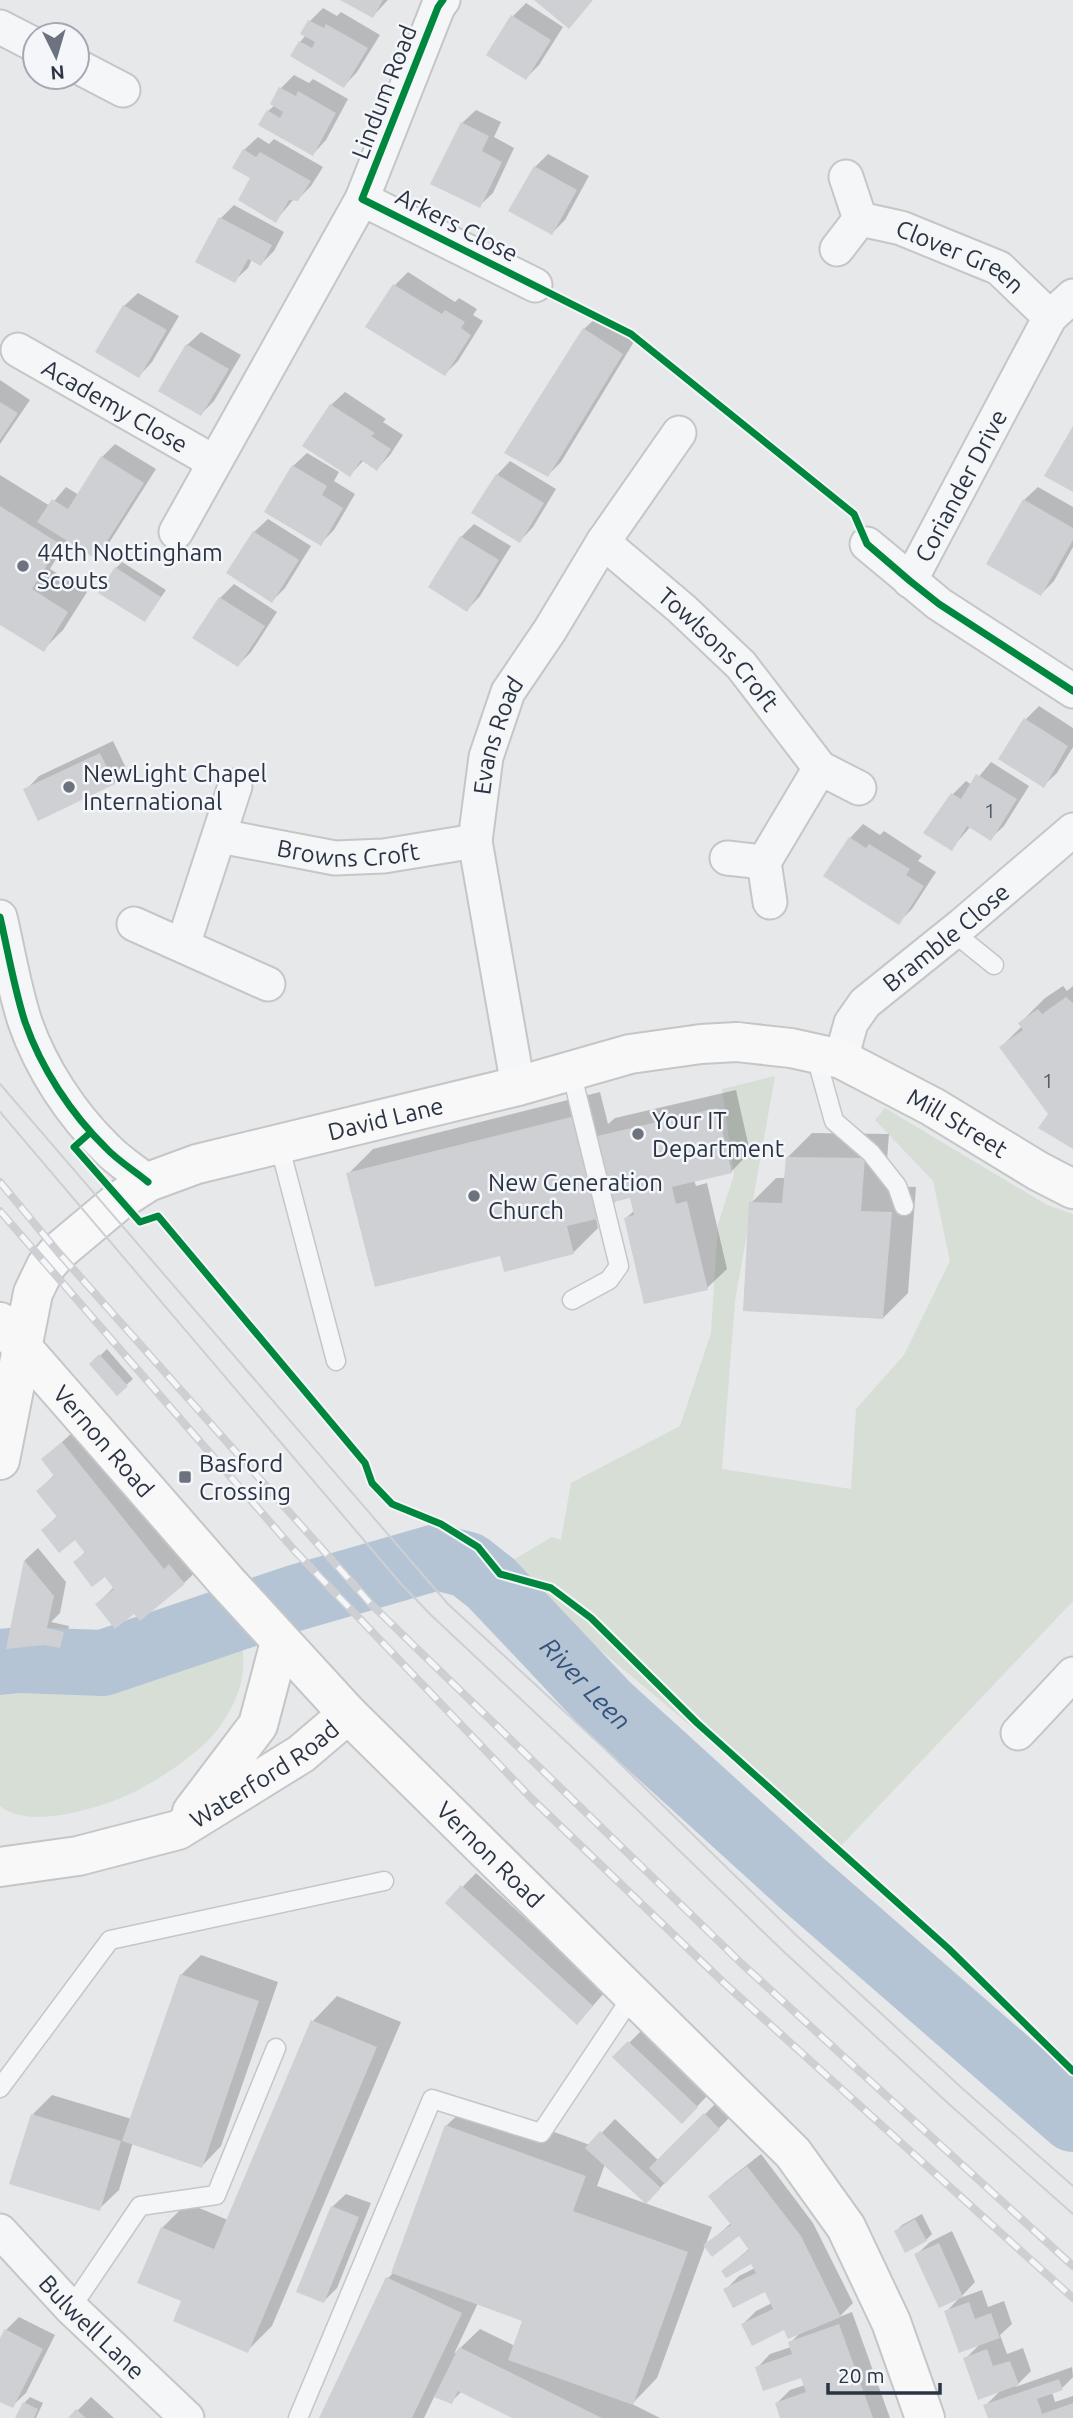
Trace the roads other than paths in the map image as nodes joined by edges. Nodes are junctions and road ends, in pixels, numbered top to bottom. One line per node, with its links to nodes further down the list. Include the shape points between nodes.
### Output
1 (443, 0): 7 (street, Lindum Road)
2 (0, 27): 3 (street)
3 (21, 38)
4 (91, 73): 5 (street)
5 (123, 90)
6 (846, 177): 8 (street)
7 (362, 199): 10 (street, Arkers Close); 14 (street, Lindum Road)
8 (860, 219): 9 (street); 11 (street, Clover Green, via 901,228 999,268)
9 (837, 249)
10 (535, 285)
11 (1061, 306): 18 (street, Coriander Drive)
12 (18, 350): 14 (street, Academy Close)
13 (679, 433): 16 (street, Evans Road)
14 (214, 462): 15 (street, Lindum Road)
15 (176, 531)
16 (603, 542): 20 (street, Towlsons Croft, via 741,665); 25 (street, Evans Road, via 508,692 486,757)
17 (867, 544): 18 (street)
18 (911, 581): 19 (street, Coriander Drive)
19 (1073, 691)
20 (820, 768): 22 (street, Towlsons Croft); 27 (street)
21 (235, 786): 24 (street)
22 (859, 788)
23 (1073, 830): 31 (street, Bramble Close)
24 (220, 836): 25 (street, Browns Croft, via 335,858 384,856); 32 (street)
25 (475, 841): 37 (street, Evans Road)
26 (727, 858): 27 (street)
27 (764, 862): 28 (street)
28 (769, 902)
29 (0, 917): 39 (street, via 24,1020 39,1058 91,1132)
30 (134, 923): 32 (street)
31 (953, 933): 33 (lane); 35 (street, Bramble Close, via 865,1003)
32 (184, 945): 34 (street)
33 (994, 965)
34 (268, 984)
35 (828, 1056): 36 (main road, David Lane, via 737,1042 701,1044 630,1055); 40 (main road, Mill Street, via 933,1107); 41 (lane, via 834,1121 871,1153 897,1186)
36 (571, 1071): 37 (main road, David Lane); 42 (lane, via 619,1266 609,1280)
37 (518, 1086): 38 (main road, David Lane)
38 (279, 1144): 39 (main road, David Lane, via 197,1164); 44 (lane)
39 (148, 1182): 43 (main road, David Lane, via 58,1252 46,1266)
40 (1073, 1189)
41 (904, 1206)
42 (572, 1300)
43 (11, 1335): 45 (main road, David Lane); 46 (main road, Vernon Road)
44 (337, 1361)
45 (0, 1460)
46 (280, 1642): 48 (main road, Vernon Road); 50 (main road, Waterford Road, via 258,1725)
47 (1073, 1674): 49 (street)
48 (348, 1714): 50 (main road, Waterford Road, via 301,1754); 53 (main road, Vernon Road)
49 (1018, 1733)
50 (178, 1830): 51 (main road, Waterford Road, via 78,1856)
51 (0, 1867)
52 (384, 1881): 55 (lane, via 110,1940)
53 (633, 1995): 59 (lane, via 541,2133 432,2099); 60 (main road, Vernon Road, via 793,2153 846,2227 891,2322)
54 (276, 2048): 57 (lane, via 216,2195 140,2206)
55 (0, 2088)
56 (5, 2250): 57 (street, Bulwell Lane)
57 (71, 2308): 58 (street, Bulwell Lane)
58 (187, 2418)
59 (298, 2418)
60 (926, 2418)

